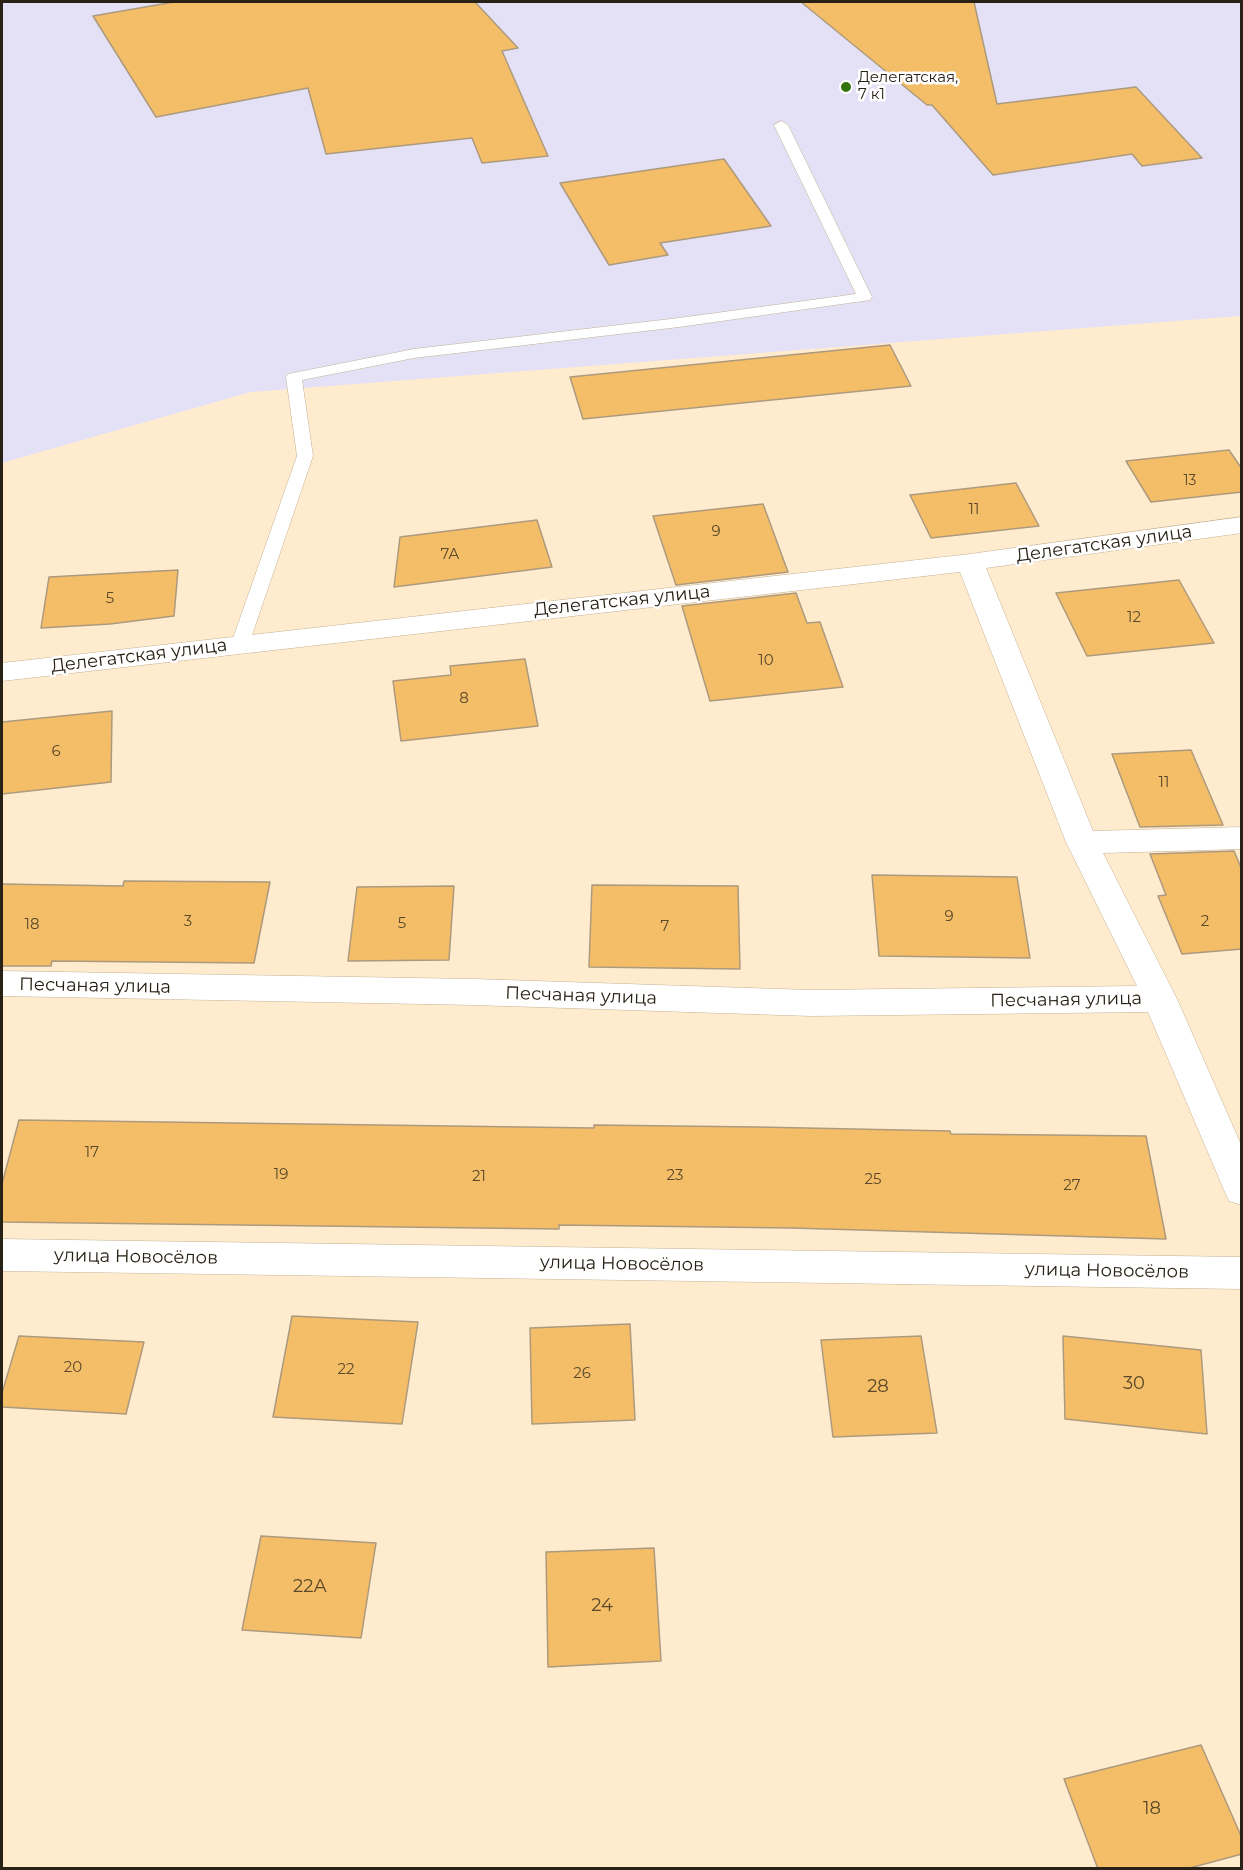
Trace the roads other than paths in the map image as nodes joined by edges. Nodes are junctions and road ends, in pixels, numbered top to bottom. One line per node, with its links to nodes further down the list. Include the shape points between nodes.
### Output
1 (781, 125): 4 (lane, via 865,297 347,363 294,377 305,456)
2 (1242, 525): 3 (street, Делегатская улица)
3 (970, 562): 4 (street, Делегатская улица); 7 (street)
4 (240, 644): 5 (street, Делегатская улица)
5 (2, 672)
6 (1242, 838): 7 (street)
7 (1082, 842): 9 (street)
8 (2, 984): 9 (street, Песчаная улица, via 462,992 812,1004)
9 (1160, 999): 10 (street)
10 (1242, 1190)
11 (2, 1255): 12 (street, улица Новосёлов)
12 (1242, 1273)

